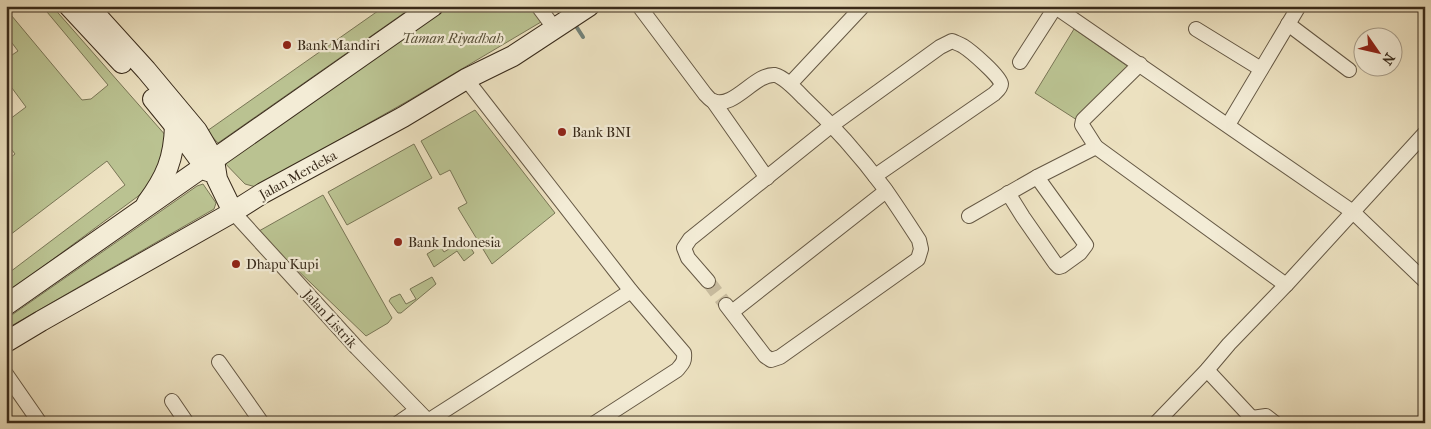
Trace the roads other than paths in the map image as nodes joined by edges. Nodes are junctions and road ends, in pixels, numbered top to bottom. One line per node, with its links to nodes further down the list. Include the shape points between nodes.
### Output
1 (69, 6): 22 (main road)
2 (88, 6): 25 (main road, via 197,131)
3 (433, 6): 25 (main road)
4 (538, 6): 11 (street)
5 (639, 6): 19 (street, via 704,94)
6 (863, 6): 18 (street)
7 (1055, 7): 13 (street); 14 (street)
8 (1294, 8): 10 (street)
9 (586, 9): 11 (main road, Jalan Merdeka)
10 (1288, 24): 15 (street); 16 (street)
11 (558, 27): 17 (main road, Jalan Merdeka, via 514,56)
12 (1196, 29): 15 (street)
13 (1020, 62)
14 (1140, 64): 21 (street); 24 (street, via 1083,120 1082,125)
15 (1261, 69): 21 (street)
16 (1349, 70)
17 (466, 79): 32 (main road, Jalan Merdeka); 38 (street)
18 (790, 84): 19 (street, via 771,75 728,101); 20 (street)
19 (714, 101): 28 (street)
20 (832, 125): 26 (street); 26 (street, via 952,41 962,45 999,79 1000,88 994,94); 28 (street)
21 (1228, 125): 33 (street)
22 (175, 126): 25 (main road); 31 (main road, via 175,143 169,165 155,192)
23 (1425, 133): 33 (street)
24 (1096, 147): 27 (street); 37 (street)
25 (212, 169): 31 (main road); 32 (main road)
26 (875, 176): 29 (street)
27 (1037, 177): 30 (street); 30 (street, via 1086,245 1062,266 1055,263)
28 (767, 178): 35 (street, via 684,248 688,258)
29 (886, 191): 29 (street, via 919,240 918,259 780,357 771,360 765,356 729,309)
30 (1008, 193): 34 (street)
31 (139, 212): 39 (main road)
32 (233, 212): 40 (main road, Jalan Merdeka); 45 (street, Jalan Listrik)
33 (1353, 212): 36 (street); 37 (street)
34 (969, 216)
35 (708, 281)
36 (1425, 281)
37 (1286, 285): 42 (street)
38 (631, 290): 46 (street); 51 (street, via 685,359 676,370)
39 (6, 305)
40 (6, 342)
41 (218, 362): 49 (street)
42 (1208, 370): 52 (street); 53 (street, via 1252,418 1266,416)
43 (6, 374): 47 (street)
44 (172, 402): 48 (street)
45 (418, 410): 46 (street, Jalan Listrik); 50 (street)
46 (429, 422)
47 (40, 423)
48 (187, 423)
49 (262, 423)
50 (398, 423)
51 (595, 423)
52 (1156, 423)
53 (1275, 423)

